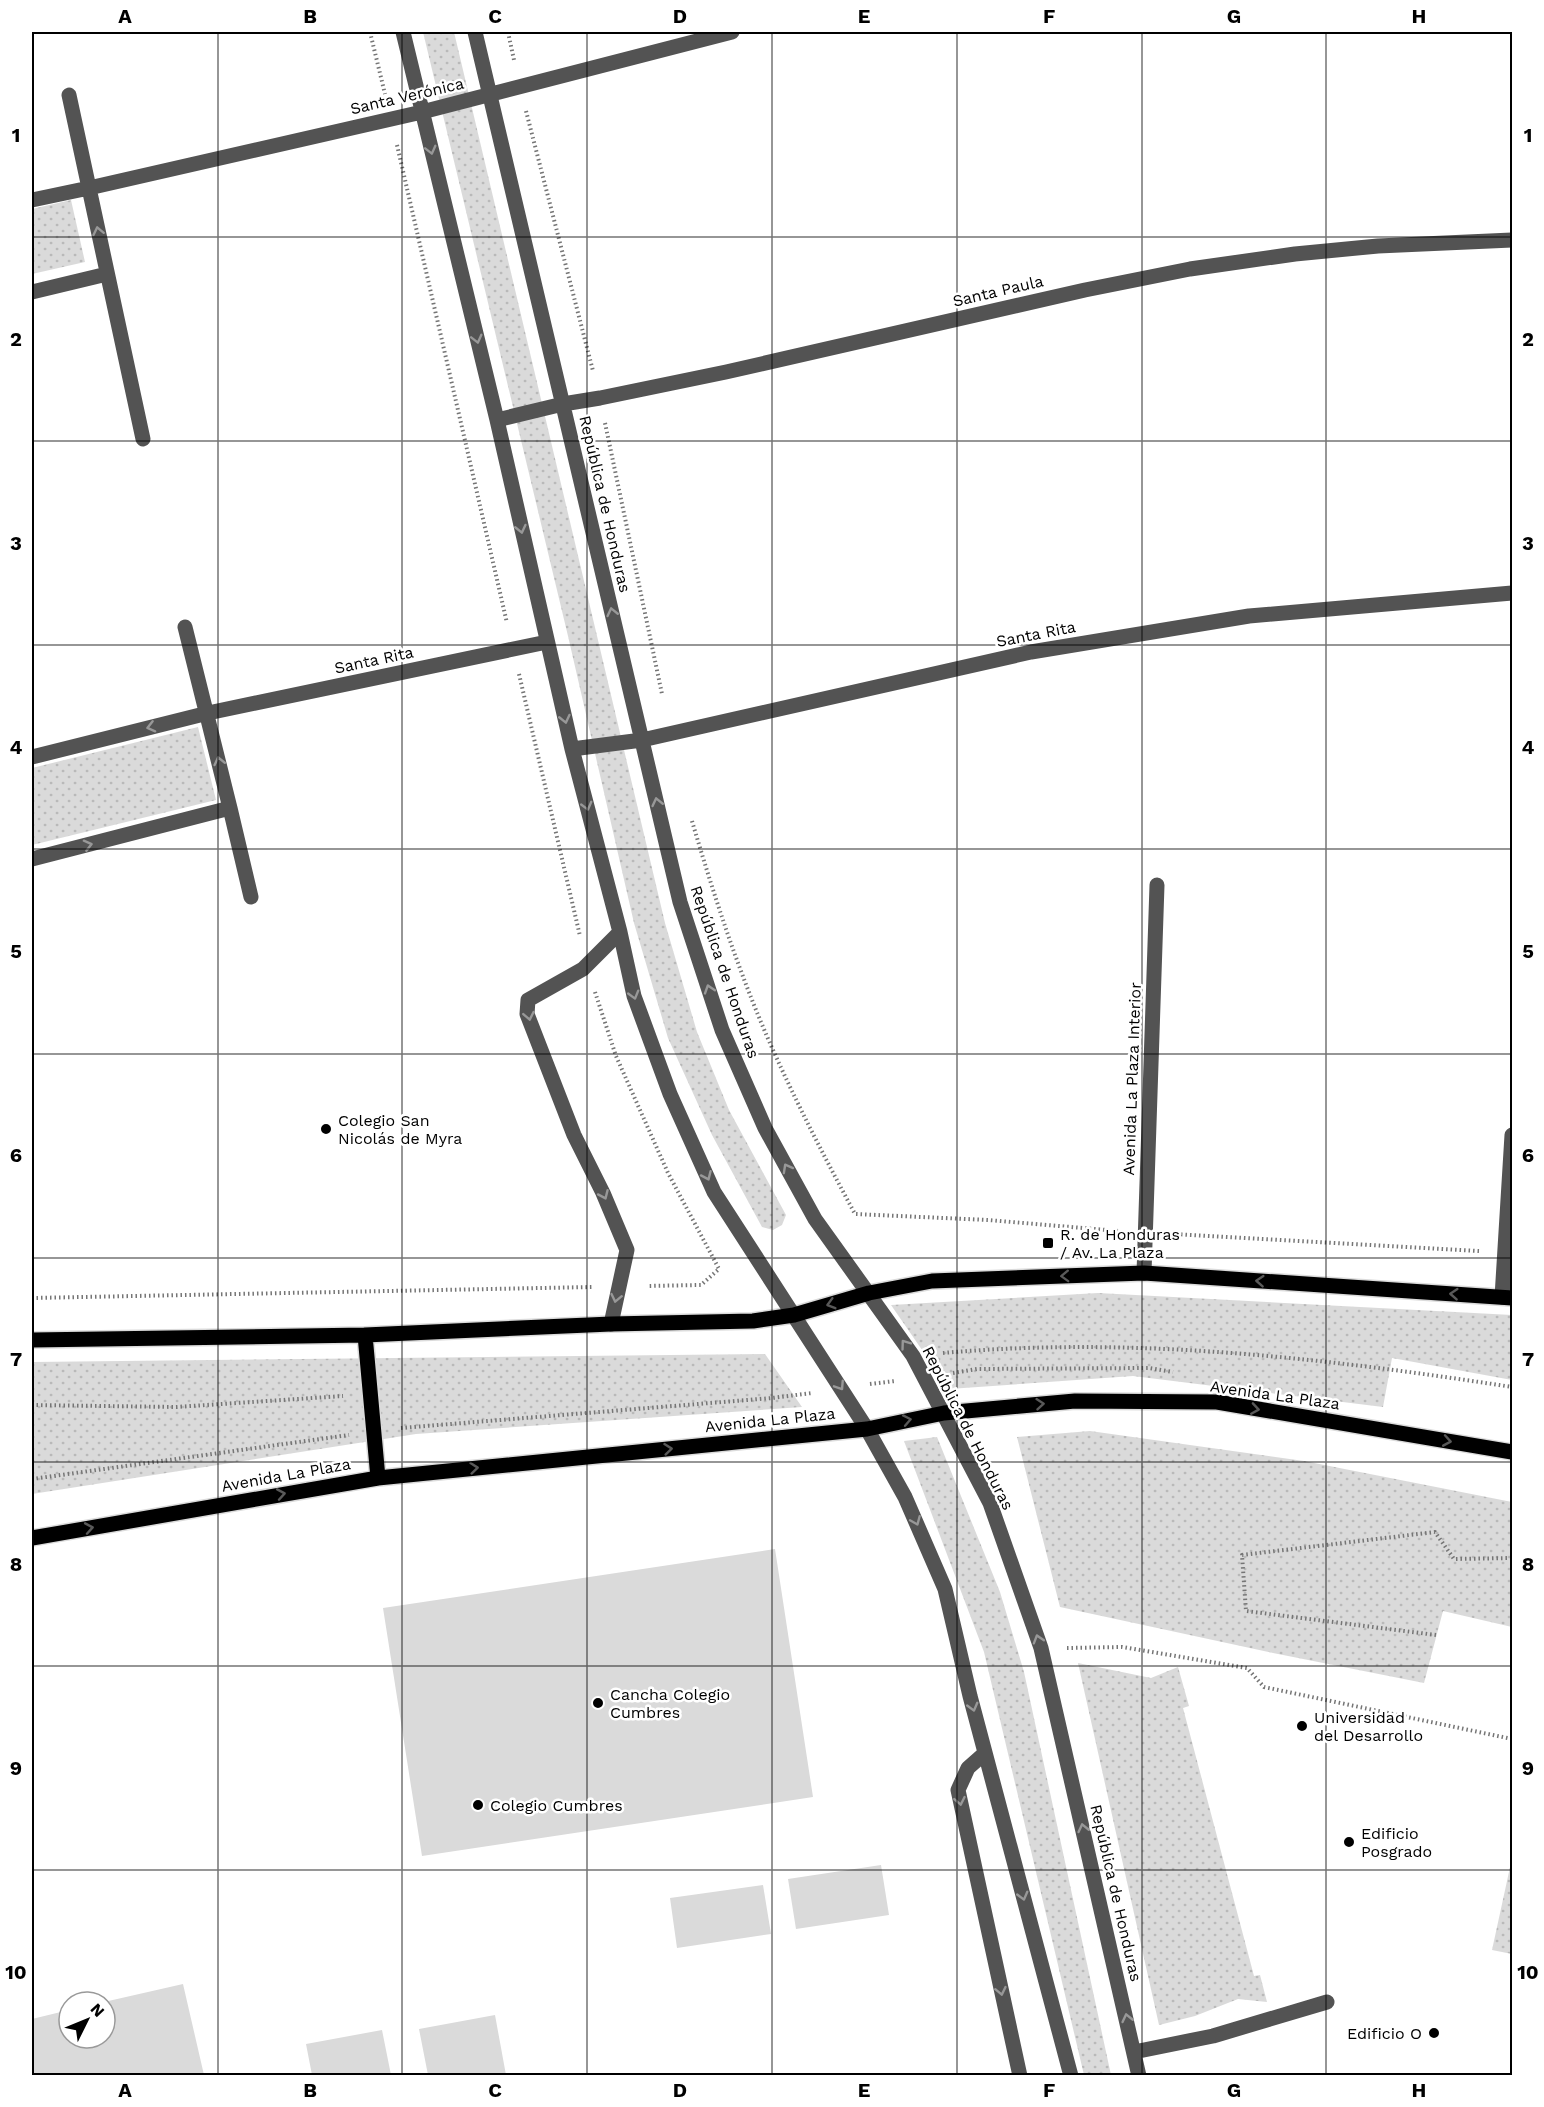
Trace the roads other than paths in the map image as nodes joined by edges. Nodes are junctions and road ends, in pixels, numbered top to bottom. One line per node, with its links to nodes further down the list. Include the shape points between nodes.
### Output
1 (403, 32): 6 (street)
2 (476, 32): 5 (street, República de Honduras)
3 (732, 32): 5 (street, Santa Verónica)
4 (69, 95): 7 (street)
5 (490, 95): 6 (street, Santa Verónica); 12 (street, República de Honduras)
6 (422, 112): 7 (street, Santa Verónica); 13 (street, one-way to 13)
7 (89, 188): 8 (street, Santa Verónica); 10 (street, one-way to 7)
8 (32, 200)
9 (1512, 240): 12 (street, Santa Paula, via 1378,246 1190,269 726,372)
10 (107, 274): 11 (street); 14 (street)
11 (32, 292)
12 (563, 404): 13 (street, Santa Paula); 19 (street, República de Honduras, one-way to 12)
13 (497, 420): 17 (street, one-way to 17)
14 (143, 439)
15 (1512, 593): 19 (street, Santa Rita, via 1249,616 1043,650)
16 (185, 627): 18 (street)
17 (547, 642): 18 (street, Santa Rita); 20 (street, one-way to 20)
18 (208, 713): 21 (street, Santa Rita, one-way to 21); 22 (street, one-way to 18)
19 (642, 740): 20 (street, Santa Rita); 29 (street, República de Honduras, one-way to 19, via 815,1219 765,1128 722,1030 680,902)
20 (572, 749): 26 (street, one-way to 26)
21 (32, 757)
22 (230, 808): 23 (street, one-way to 22); 25 (street)
23 (32, 859)
24 (1157, 885): 28 (street, Avenida La Plaza Interior)
25 (251, 897)
26 (620, 932): 31 (street, one-way to 31, via 634,996 699,1159 714,1192); 32 (street, one-way to 32, via 583,969 528,1000 527,1014 574,1135 627,1250)
27 (1512, 1135): 30 (street, via 1505,1252)
28 (1144, 1273): 29 (main road, one-way to 29, via 932,1281); 30 (main road, one-way to 28)
29 (869, 1293): 31 (main road, one-way to 31); 35 (street, República de Honduras, one-way to 29, via 913,1356)
30 (1507, 1298)
31 (794, 1315): 32 (main road, via 753,1321); 36 (street, one-way to 36)
32 (611, 1324): 33 (main road)
33 (365, 1335): 34 (main road); 38 (main road)
34 (32, 1340)
35 (944, 1413): 36 (main road, Avenida La Plaza, one-way to 35); 37 (main road, Avenida La Plaza, one-way to 37, via 1075,1401 1217,1402); 42 (street, República de Honduras, one-way to 35, via 1041,1648 990,1503)
36 (867, 1429): 38 (main road, Avenida La Plaza, one-way to 36); 40 (street, one-way to 40, via 905,1497 945,1589)
37 (1512, 1452)
38 (378, 1478): 39 (main road, Avenida La Plaza, one-way to 38)
39 (32, 1538)
40 (985, 1753): 43 (street, one-way to 43, via 968,1768 958,1790); 44 (street, one-way to 44)
41 (1327, 2002): 42 (street, via 1213,2036)
42 (1134, 2052): 45 (street, República de Honduras)
43 (1020, 2076)
44 (1071, 2076)
45 (1139, 2076)

